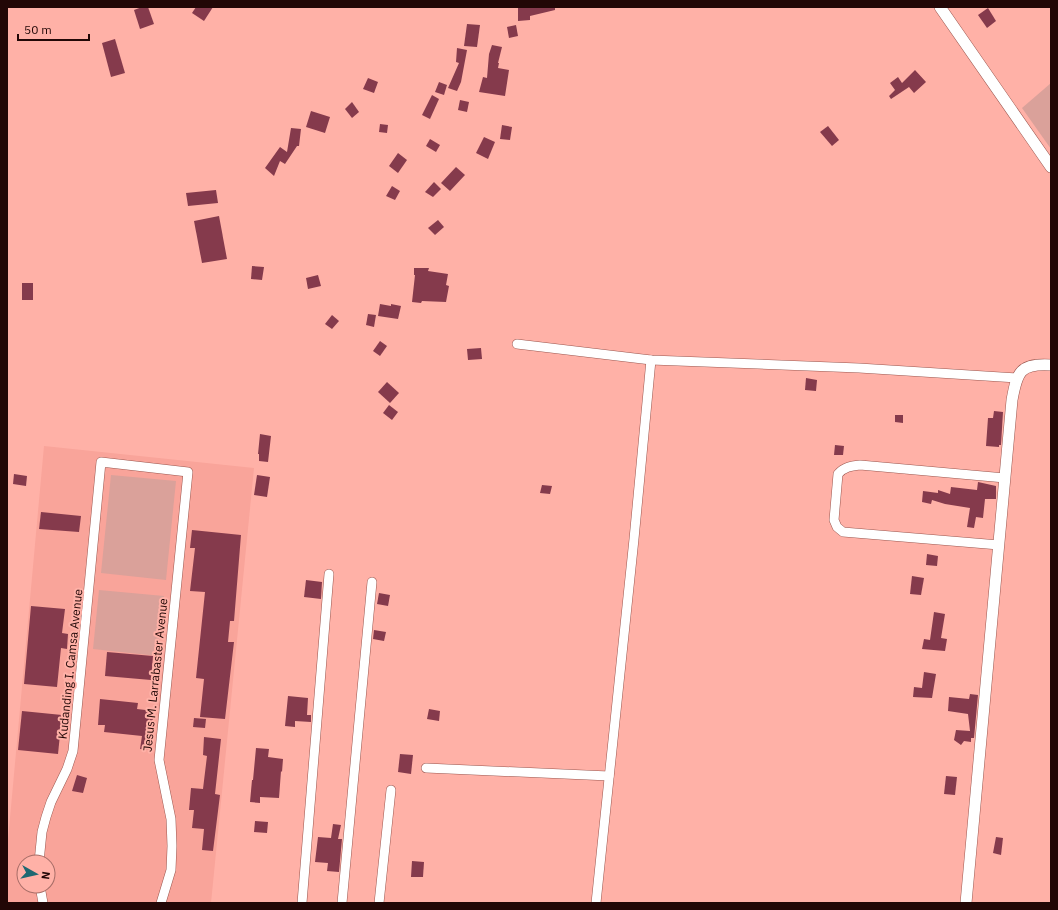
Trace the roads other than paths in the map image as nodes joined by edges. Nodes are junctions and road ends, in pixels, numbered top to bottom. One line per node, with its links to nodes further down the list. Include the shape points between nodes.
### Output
1 (940, 7): 2 (street)
2 (1051, 167)
3 (517, 344): 4 (street)
4 (651, 360): 6 (street, via 859,368); 13 (street)
5 (1051, 365): 6 (street, via 1030,366)
6 (1017, 378): 8 (street, via 1012,400)
7 (101, 462): 15 (street, Kudanding I. Camsa Avenue, via 73,751 46,817); 16 (street, Jesus M. Larrabaster Avenue, via 188,472 159,760 171,819 172,846 171,870)
8 (1005, 478): 9 (street); 9 (street, via 860,464 842,469 838,474 834,520 843,532)
9 (999, 545): 21 (street)
10 (330, 574): 17 (street)
11 (372, 582): 18 (street)
12 (426, 768): 13 (street)
13 (609, 776): 20 (street)
14 (391, 790): 19 (street)
15 (40, 854)
16 (161, 903)
17 (302, 903)
18 (342, 903)
19 (379, 903)
20 (596, 903)
21 (966, 903)

